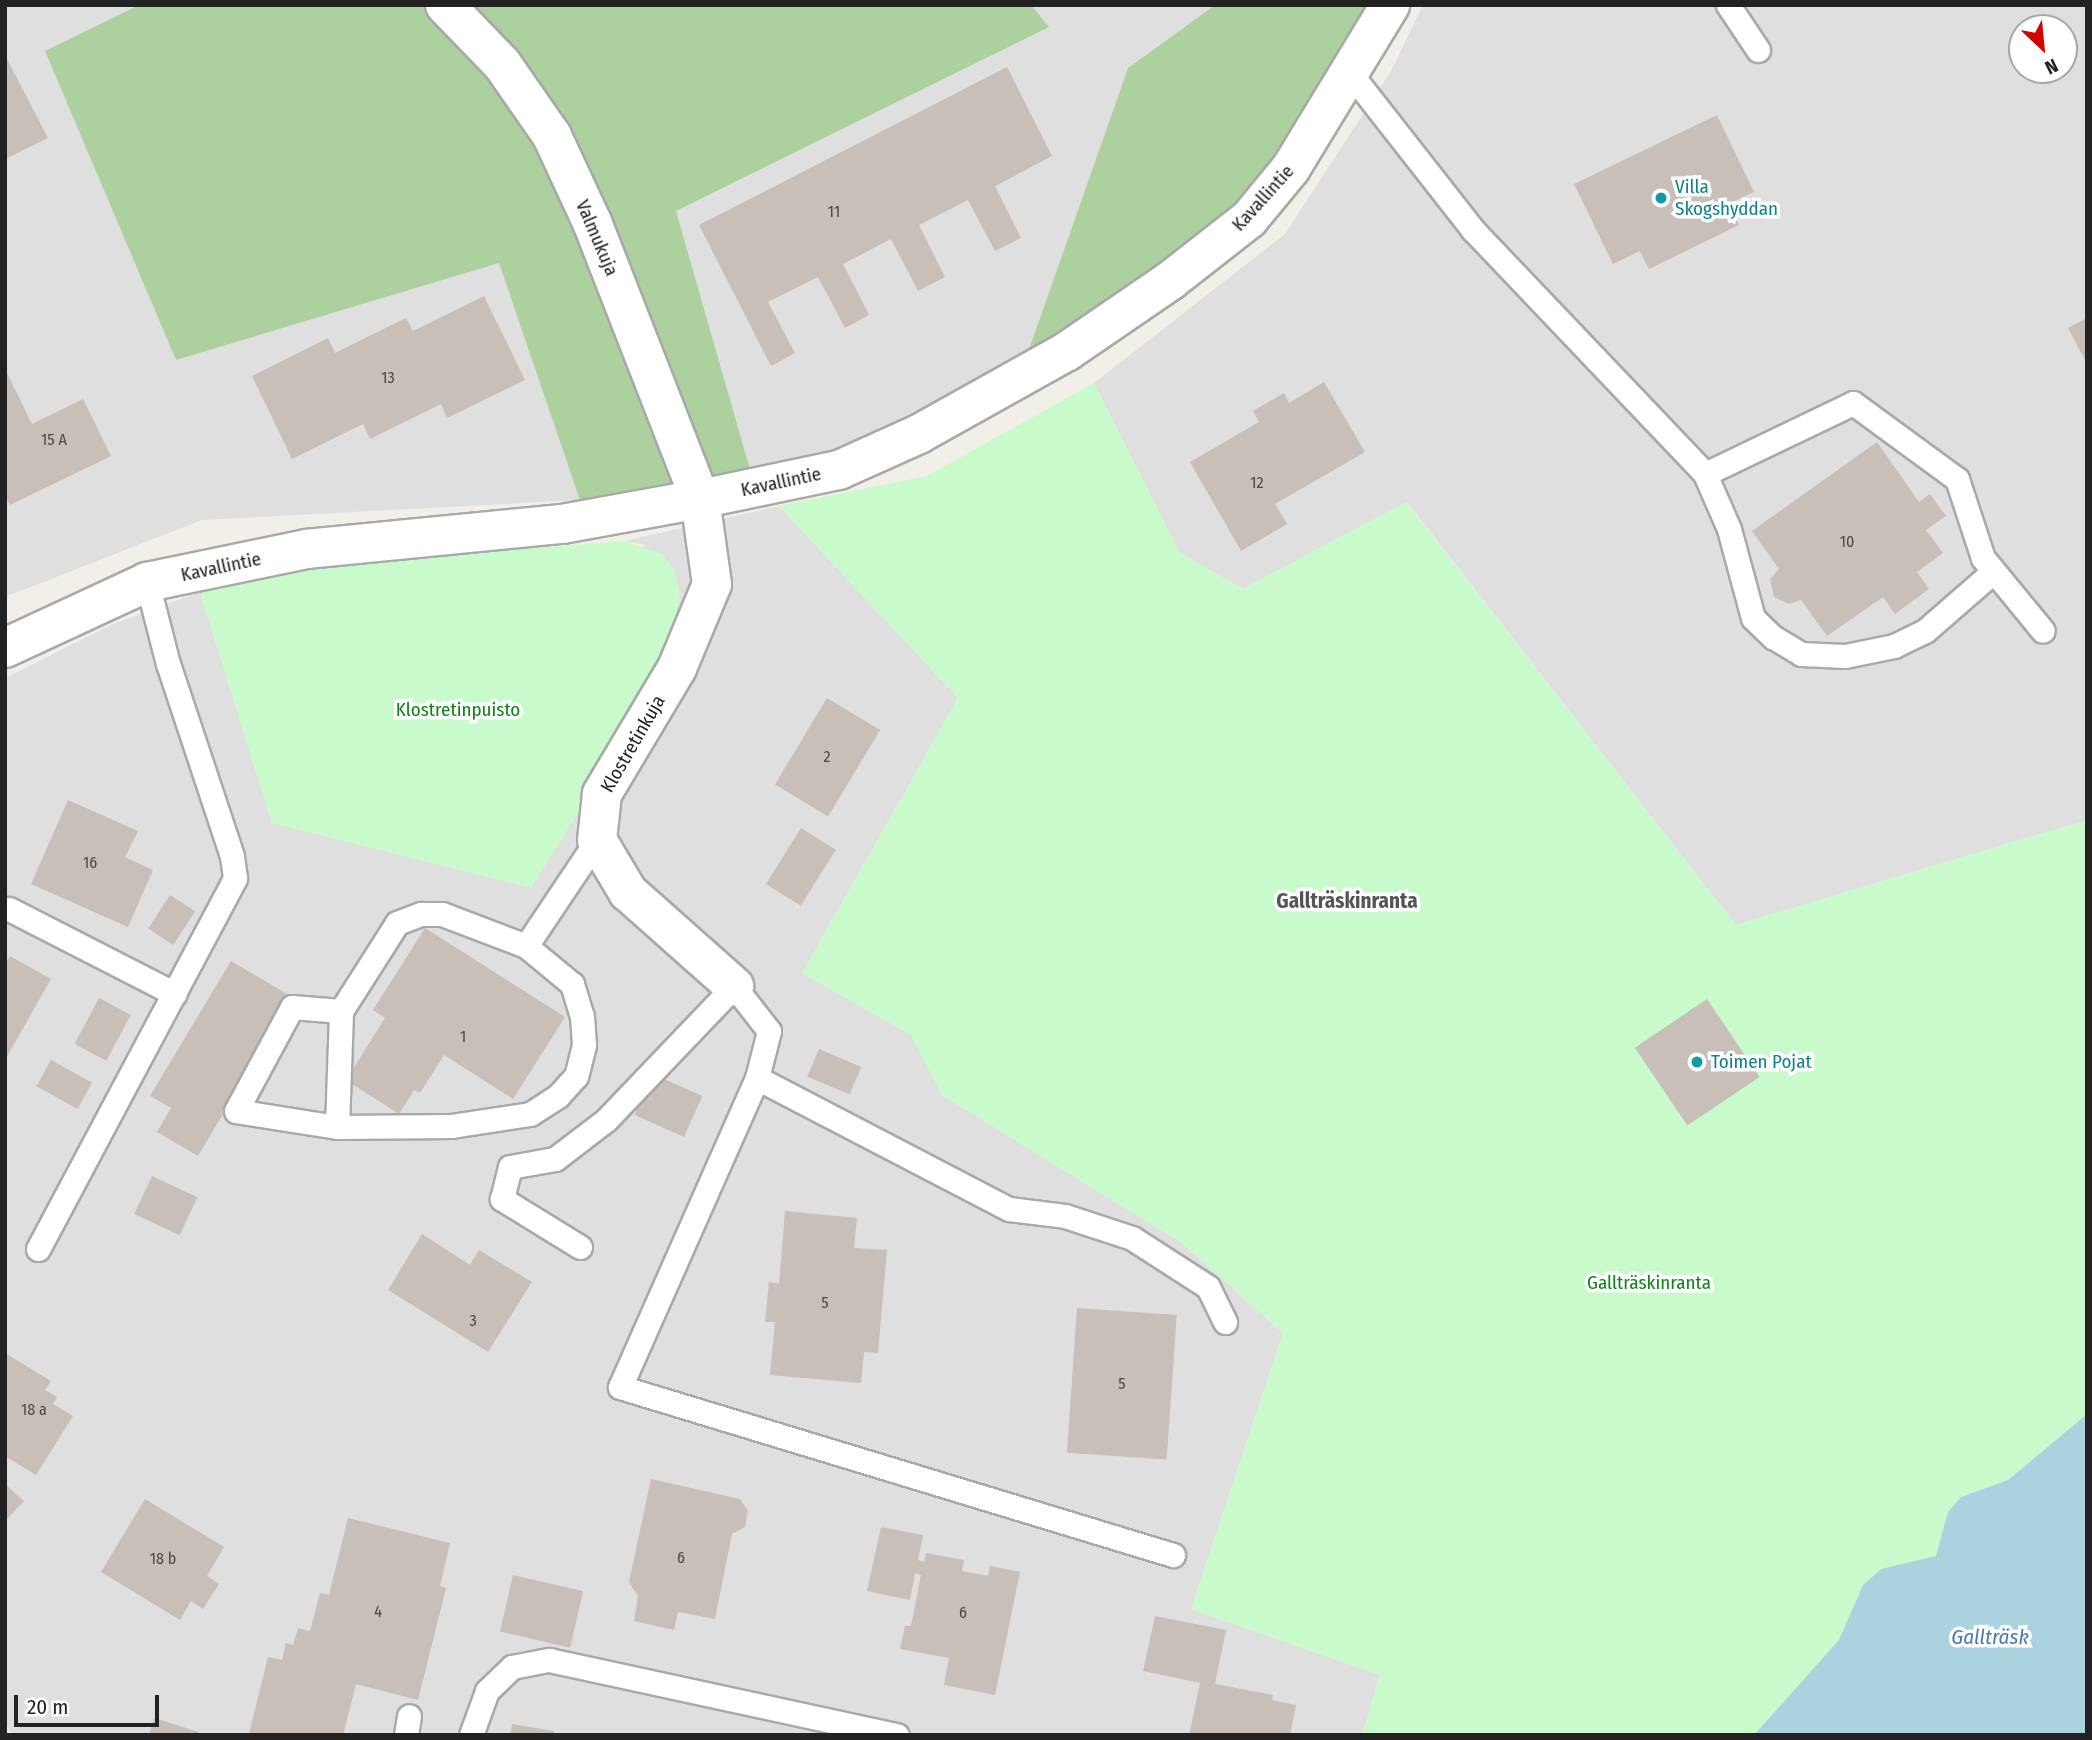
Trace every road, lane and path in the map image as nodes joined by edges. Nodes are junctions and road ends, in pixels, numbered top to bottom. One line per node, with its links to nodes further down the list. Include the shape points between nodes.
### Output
1 (445, 5): 7 (street, Valmukuja, via 502,64 552,136 592,222)
2 (1390, 5): 5 (street, Kavallintie)
3 (1728, 5): 4 (lane)
4 (1758, 50)
5 (1350, 73): 6 (lane, via 1473,230); 7 (street, Kavallintie, via 1292,169 1249,219 1066,352 919,434 839,470)
6 (1705, 474): 8 (lane, via 1853,403 1957,479 1983,558); 8 (lane, via 1728,529 1753,618 1801,654 1845,656 1894,646 1925,631)
7 (700, 499): 9 (street, Kavallintie, via 562,524 306,549); 12 (street, Klostretinkuja, via 712,584 677,668 602,794)
8 (1994, 571): 10 (lane)
9 (147, 582): 11 (street, Kavallintie); 16 (lane, via 235,878)
10 (2043, 631)
11 (5, 648)
12 (597, 840): 14 (lane); 15 (street, via 628,891)
13 (9, 909): 16 (lane)
14 (526, 946): 17 (lane, via 442,914 421,914 397,923); 19 (lane, via 572,984 582,1016 584,1045 576,1076 558,1096 530,1114 452,1126)
15 (734, 986): 18 (lane, via 769,1031); 20 (lane, via 606,1120 555,1159 510,1167 502,1199)
16 (175, 994): 21 (lane)
17 (341, 1011): 19 (lane); 19 (lane, via 292,1007 236,1111)
18 (757, 1077): 22 (lane, via 1009,1209 1065,1216 1132,1238 1208,1287); 23 (lane, via 620,1387)
19 (337, 1127)
20 (579, 1247)
21 (38, 1249)
22 (1225, 1322)
23 (1173, 1555)
24 (471, 1735): 25 (lane, via 487,1691 512,1667 549,1660)
25 (897, 1735)

